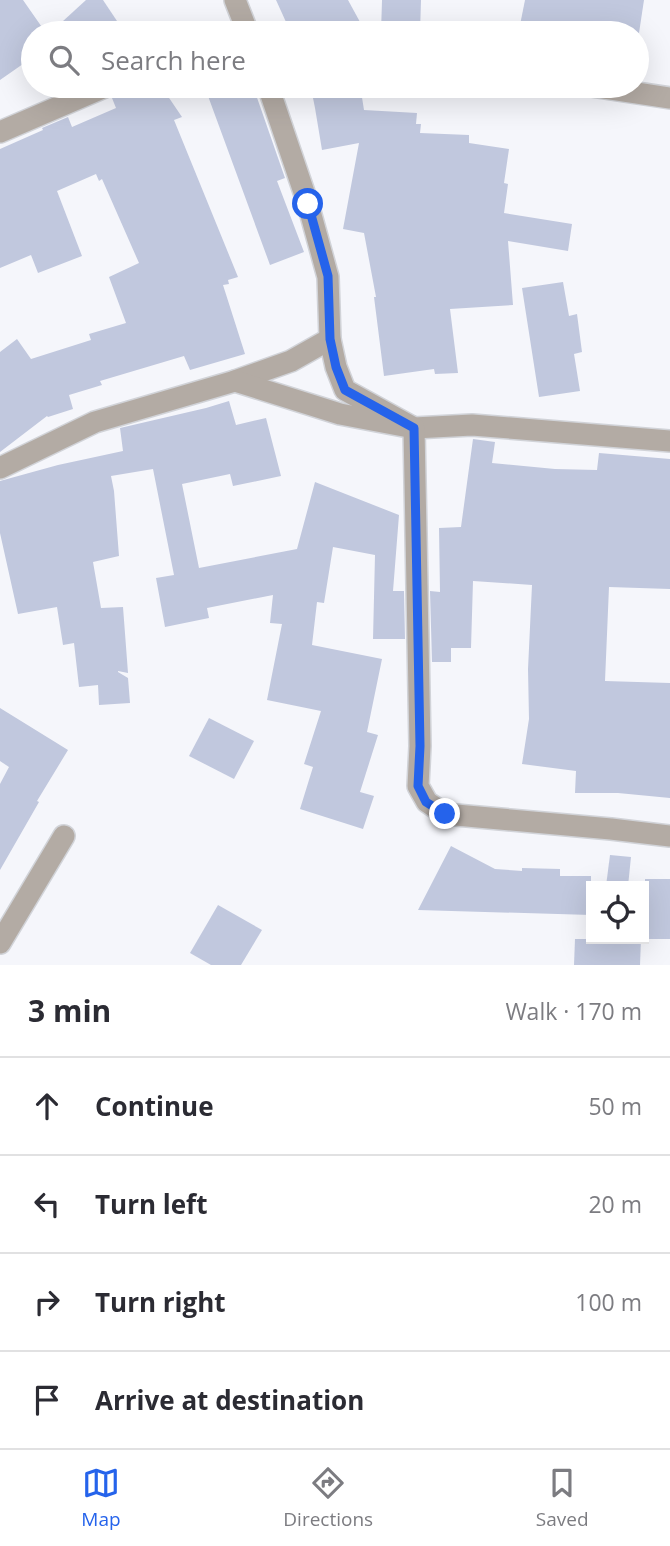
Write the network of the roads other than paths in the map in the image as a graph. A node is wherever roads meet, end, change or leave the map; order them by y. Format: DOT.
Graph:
graph roads {
  1 [pos="235,0"];
  2 [pos="238,21"];
  3 [pos="649,95"];
  4 [pos="79,98"];
  5 [pos="272,98"];
  6 [pos="670,98"];
  7 [pos="0,132"];
  8 [pos="330,339"];
  9 [pos="235,381"];
  10 [pos="414,428"];
  11 [pos="670,441"];
  12 [pos="0,468"];
  13 [pos="64,836"];
  14 [pos="670,836"];
  15 [pos="0,943"];
  1 -- 2 [label="street"];
  3 -- 6 [label="street"];
  4 -- 7 [label="street"];
  5 -- 8 [label="street"];
  8 -- 9 [label="street"];
  8 -- 10 [label="street"];
  9 -- 10 [label="street"];
  9 -- 12 [label="street"];
  10 -- 11 [label="street"];
  10 -- 14 [label="street"];
  13 -- 15 [label="street"];
}
